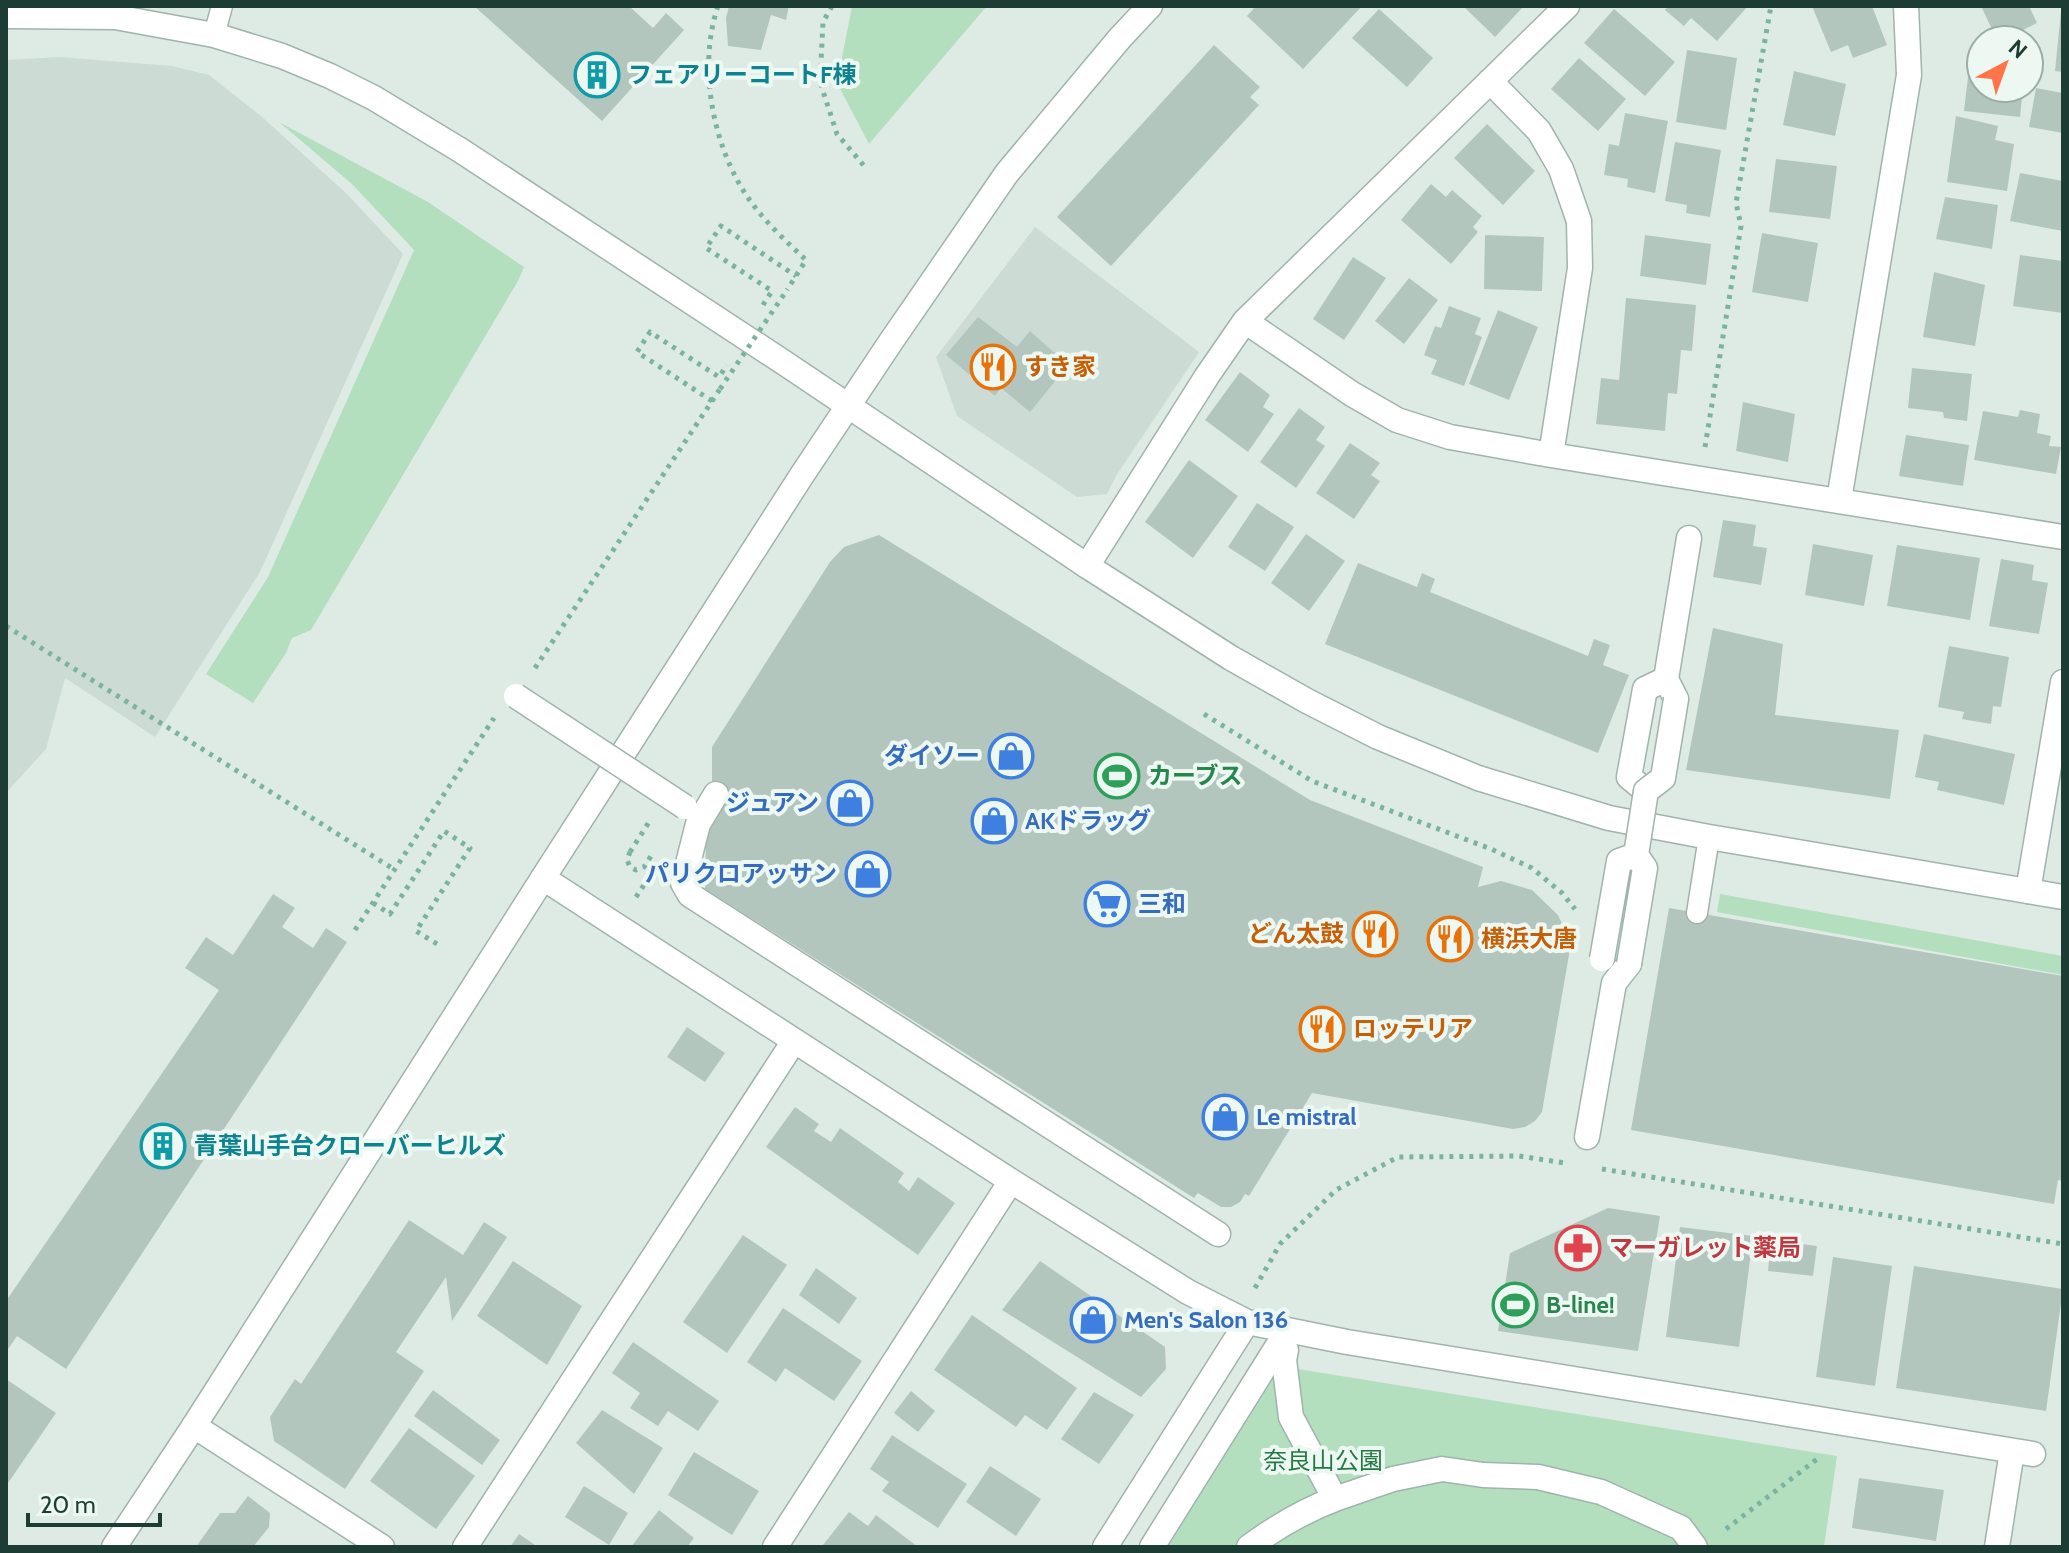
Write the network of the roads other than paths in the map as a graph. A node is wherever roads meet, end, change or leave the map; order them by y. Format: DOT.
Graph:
graph roads {
  1 [pos="222,6"];
  2 [pos="1150,6"];
  3 [pos="1567,6"];
  4 [pos="1906,6"];
  5 [pos="6,16"];
  6 [pos="214,35"];
  7 [pos="1490,81"];
  8 [pos="1245,321"];
  9 [pos="848,406"];
  10 [pos="1551,455"];
  11 [pos="1839,500"];
  12 [pos="2063,537"];
  13 [pos="1689,538"];
  14 [pos="1087,566"];
  15 [pos="2063,682"];
  16 [pos="1662,689"];
  17 [pos="516,696"];
  18 [pos="1646,791"];
  19 [pos="716,794"];
  20 [pos="699,817"];
  21 [pos="1709,837"];
  22 [pos="1636,855"];
  23 [pos="543,878"];
  24 [pos="2028,891"];
  25 [pos="2063,897"];
  26 [pos="1697,913"];
  27 [pos="1614,983"];
  28 [pos="794,1041"];
  29 [pos="1587,1137"];
  30 [pos="1011,1181"];
  31 [pos="1218,1234"];
  32 [pos="1242,1319"];
  33 [pos="194,1426"];
  34 [pos="1335,1499"];
  35 [pos="114,1547"];
  36 [pos="382,1547"];
  37 [pos="465,1547"];
  38 [pos="775,1547"];
  39 [pos="1105,1547"];
  40 [pos="1152,1547"];
  41 [pos="1249,1547"];
  42 [pos="1695,1547"];
  43 [pos="1997,1547"];
  1 -- 6 [label="lane"];
  2 -- 9 [label="street"];
  3 -- 7 [label="street"];
  4 -- 11 [label="street"];
  5 -- 6 [label="street"];
  6 -- 9 [label="street"];
  7 -- 8 [label="street"];
  7 -- 10 [label="street"];
  8 -- 10 [label="street"];
  8 -- 14 [label="street"];
  9 -- 14 [label="street"];
  9 -- 23 [label="street"];
  10 -- 11 [label="street"];
  11 -- 12 [label="street"];
  13 -- 16 [label="street"];
  14 -- 21 [label="street"];
  15 -- 24 [label="street"];
  16 -- 18 [label="street, bridge"];
  16 -- 18 [label="street"];
  17 -- 20 [label="street, bridge"];
  18 -- 22 [label="street, bridge"];
  19 -- 20 [label="street"];
  20 -- 31 [label="street"];
  21 -- 24 [label="street"];
  21 -- 26 [label="lane"];
  22 -- 27 [label="street, bridge"];
  22 -- 27 [label="street, bridge"];
  23 -- 28 [label="street"];
  23 -- 33 [label="street"];
  24 -- 25 [label="street"];
  27 -- 29 [label="street"];
  28 -- 30 [label="street"];
  28 -- 37 [label="street"];
  30 -- 32 [label="street"];
  30 -- 38 [label="street"];
  32 -- 39 [label="street"];
  32 -- 43 [label="street"];
  33 -- 35 [label="street"];
  33 -- 36 [label="street"];
  34 -- 40 [label="street"];
  34 -- 41 [label="street"];
  34 -- 42 [label="street"];
}
